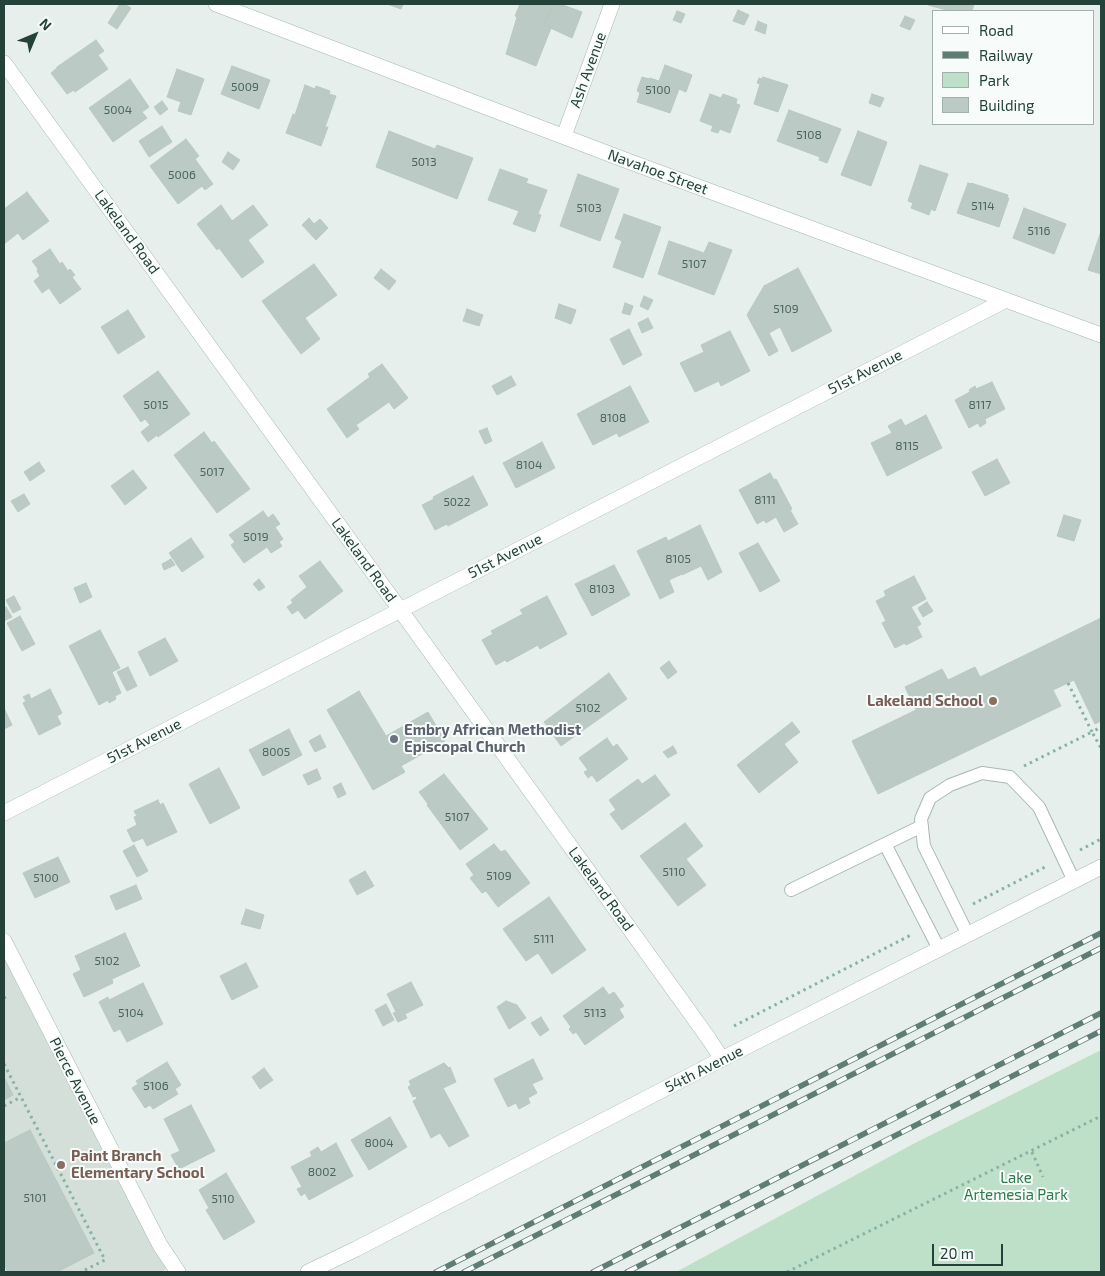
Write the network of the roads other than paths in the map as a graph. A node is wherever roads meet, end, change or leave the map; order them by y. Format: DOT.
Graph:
graph roads {
  1 [pos="216,4"];
  2 [pos="612,4"];
  3 [pos="4,63"];
  4 [pos="564,136"];
  5 [pos="1006,300"];
  6 [pos="1101,335"];
  7 [pos="400,610"];
  8 [pos="4,813"];
  9 [pos="922,826"];
  10 [pos="885,844"];
  11 [pos="1101,867"];
  12 [pos="1074,881"];
  13 [pos="791,890"];
  14 [pos="968,935"];
  15 [pos="4,941"];
  16 [pos="939,949"];
  17 [pos="722,1060"];
  18 [pos="178,1272"];
  19 [pos="308,1272"];
  1 -- 4 [label="street, Navahoe Street"];
  2 -- 4 [label="street, Ash Avenue"];
  3 -- 7 [label="street, Lakeland Road"];
  4 -- 5 [label="street, Navahoe Street"];
  5 -- 6 [label="street, Navahoe Street"];
  5 -- 7 [label="street, 51st Avenue"];
  7 -- 8 [label="street, 51st Avenue"];
  7 -- 17 [label="street, Lakeland Road"];
  9 -- 10 [label="lane"];
  9 -- 12 [label="lane"];
  9 -- 14 [label="lane"];
  10 -- 13 [label="lane"];
  10 -- 16 [label="lane"];
  11 -- 12 [label="street, 54th Avenue"];
  12 -- 14 [label="street, 54th Avenue"];
  14 -- 16 [label="street, 54th Avenue"];
  15 -- 18 [label="street, Pierce Avenue"];
  16 -- 17 [label="street, 54th Avenue"];
  17 -- 19 [label="street, 54th Avenue"];
}
